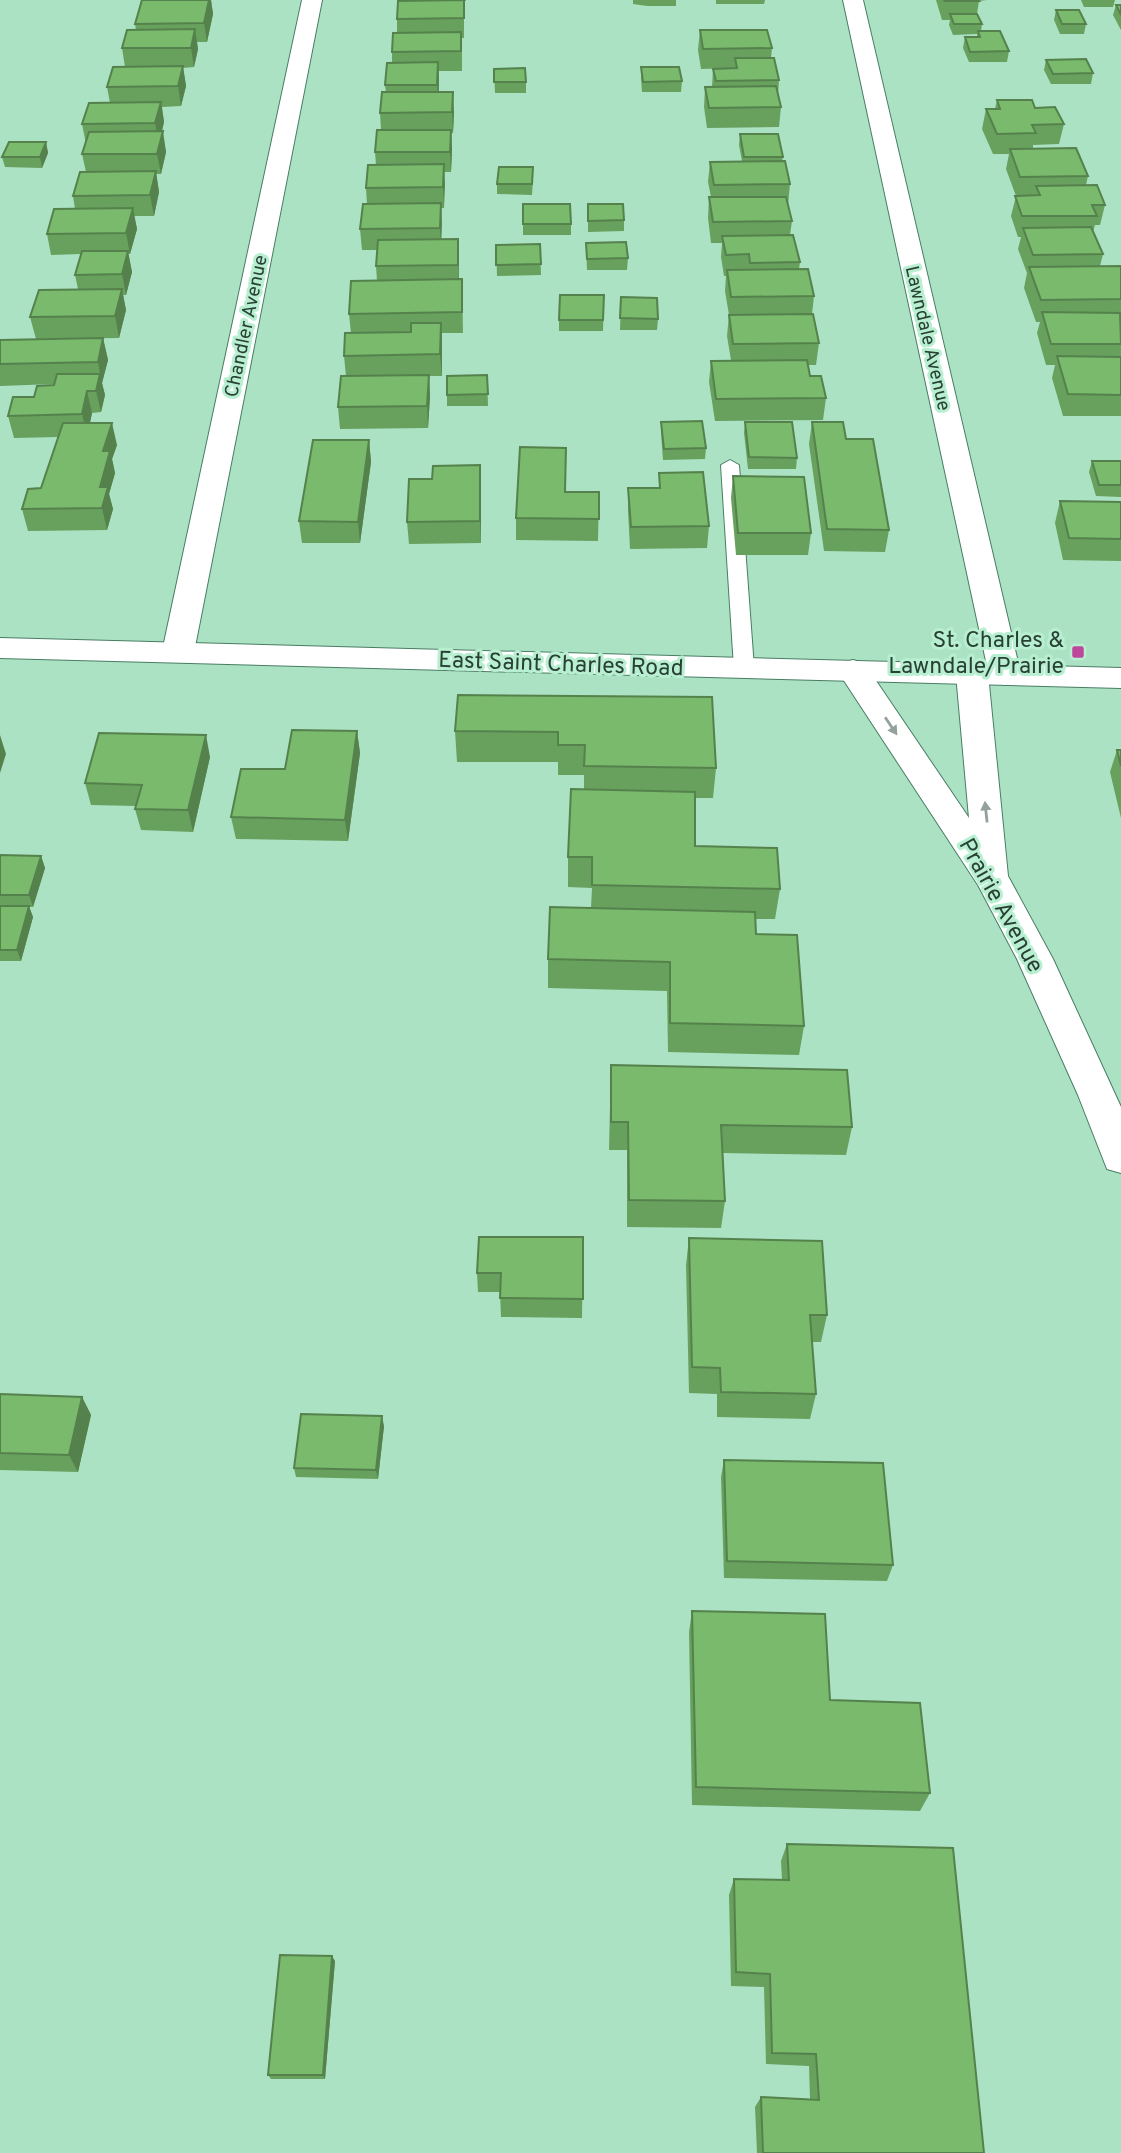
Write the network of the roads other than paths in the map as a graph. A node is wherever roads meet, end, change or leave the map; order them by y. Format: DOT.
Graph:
graph roads {
  1 [pos="312,0"];
  2 [pos="853,0"];
  3 [pos="730,465"];
  4 [pos="0,648"];
  5 [pos="178,652"];
  6 [pos="744,668"];
  7 [pos="853,670"];
  8 [pos="972,674"];
  9 [pos="1005,675"];
  10 [pos="1121,678"];
  11 [pos="993,880"];
  12 [pos="1121,1157"];
  1 -- 5 [label="street, Chandler Avenue"];
  2 -- 9 [label="street, Lawndale Avenue"];
  3 -- 6 [label="lane"];
  4 -- 5 [label="street, East Saint Charles Road"];
  5 -- 6 [label="street, East Saint Charles Road"];
  6 -- 7 [label="street, East Saint Charles Road"];
  7 -- 8 [label="street, East Saint Charles Road"];
  7 -- 11 [label="street, Prairie Avenue, one-way"];
  8 -- 9 [label="street, East Saint Charles Road"];
  11 -- 8 [label="street, one-way"];
  9 -- 10 [label="street, East Saint Charles Road"];
  11 -- 12 [label="street, Prairie Avenue"];
}
